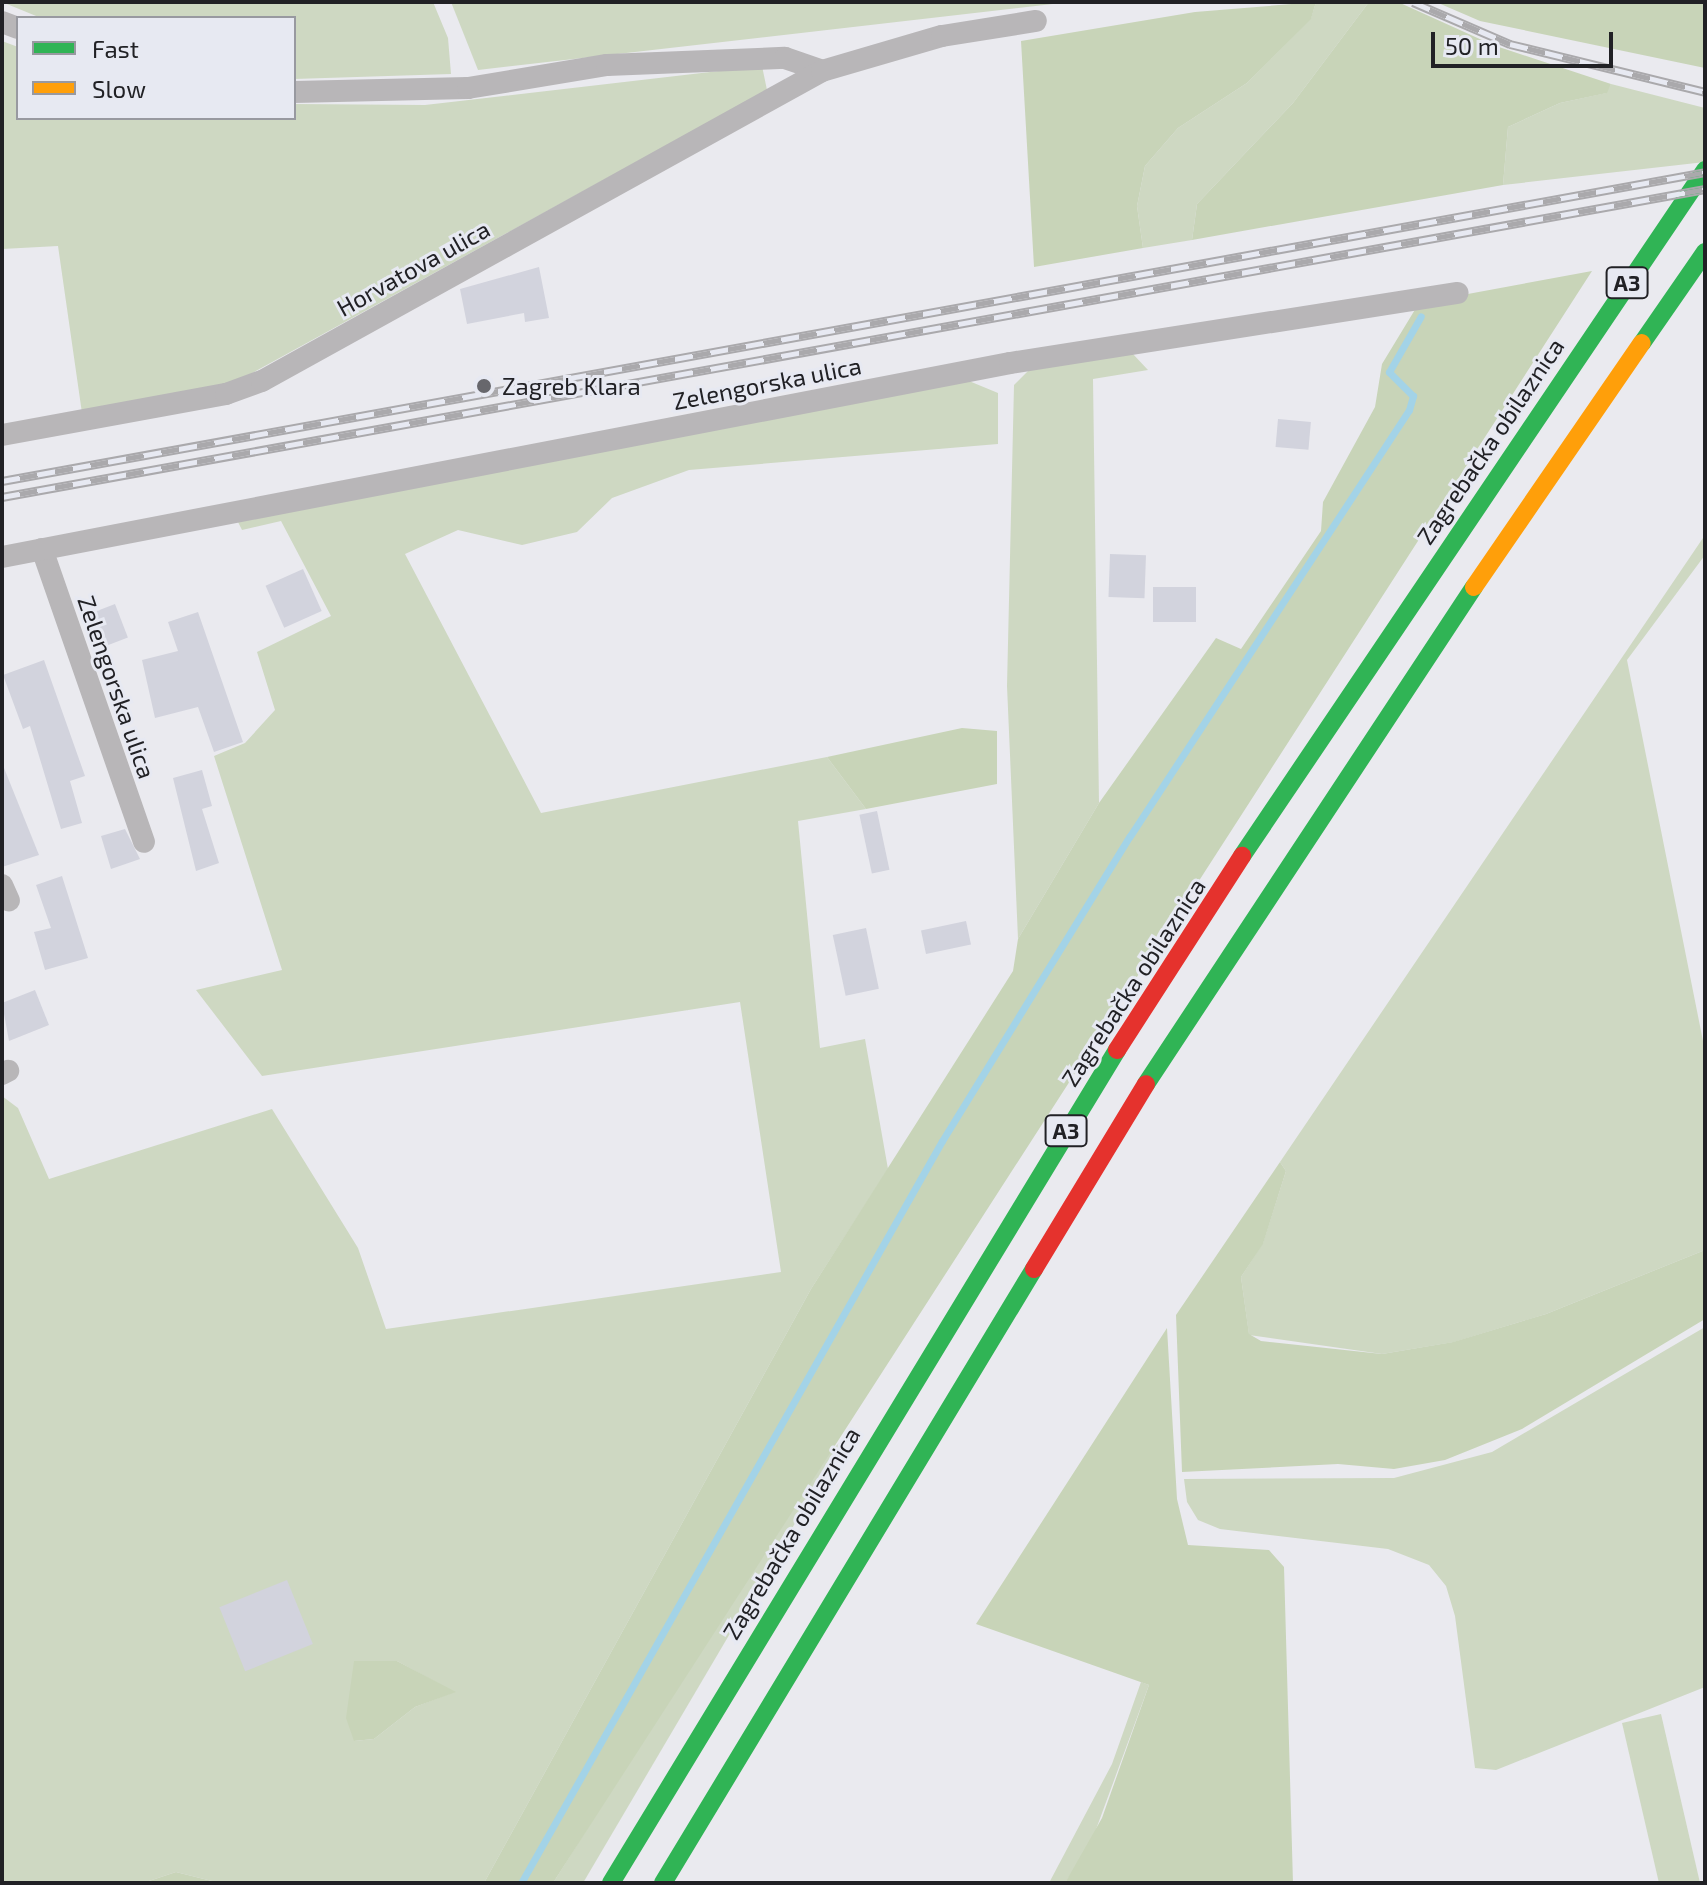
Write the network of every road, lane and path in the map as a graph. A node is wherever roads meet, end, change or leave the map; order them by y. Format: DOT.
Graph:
graph roads {
  1 [pos="1036,21"];
  2 [pos="822,71"];
  3 [pos="296,92"];
  4 [pos="1705,170"];
  5 [pos="1705,252"];
  6 [pos="1458,293"];
  7 [pos="2,435"];
  8 [pos="42,549"];
  9 [pos="2,557"];
  10 [pos="144,842"];
  11 [pos="611,1883"];
  12 [pos="663,1883"];
  1 -- 2 [label="street, Horvatova ulica"];
  2 -- 3 [label="street"];
  2 -- 7 [label="street, Horvatova ulica"];
  4 -- 11 [label="highway, Zagrebačka obilaznica / A3"];
  5 -- 12 [label="highway, A3"];
  6 -- 8 [label="street, Zelengorska ulica"];
  8 -- 9 [label="street, Zelengorska ulica"];
  8 -- 10 [label="street, Zelengorska ulica"];
}
